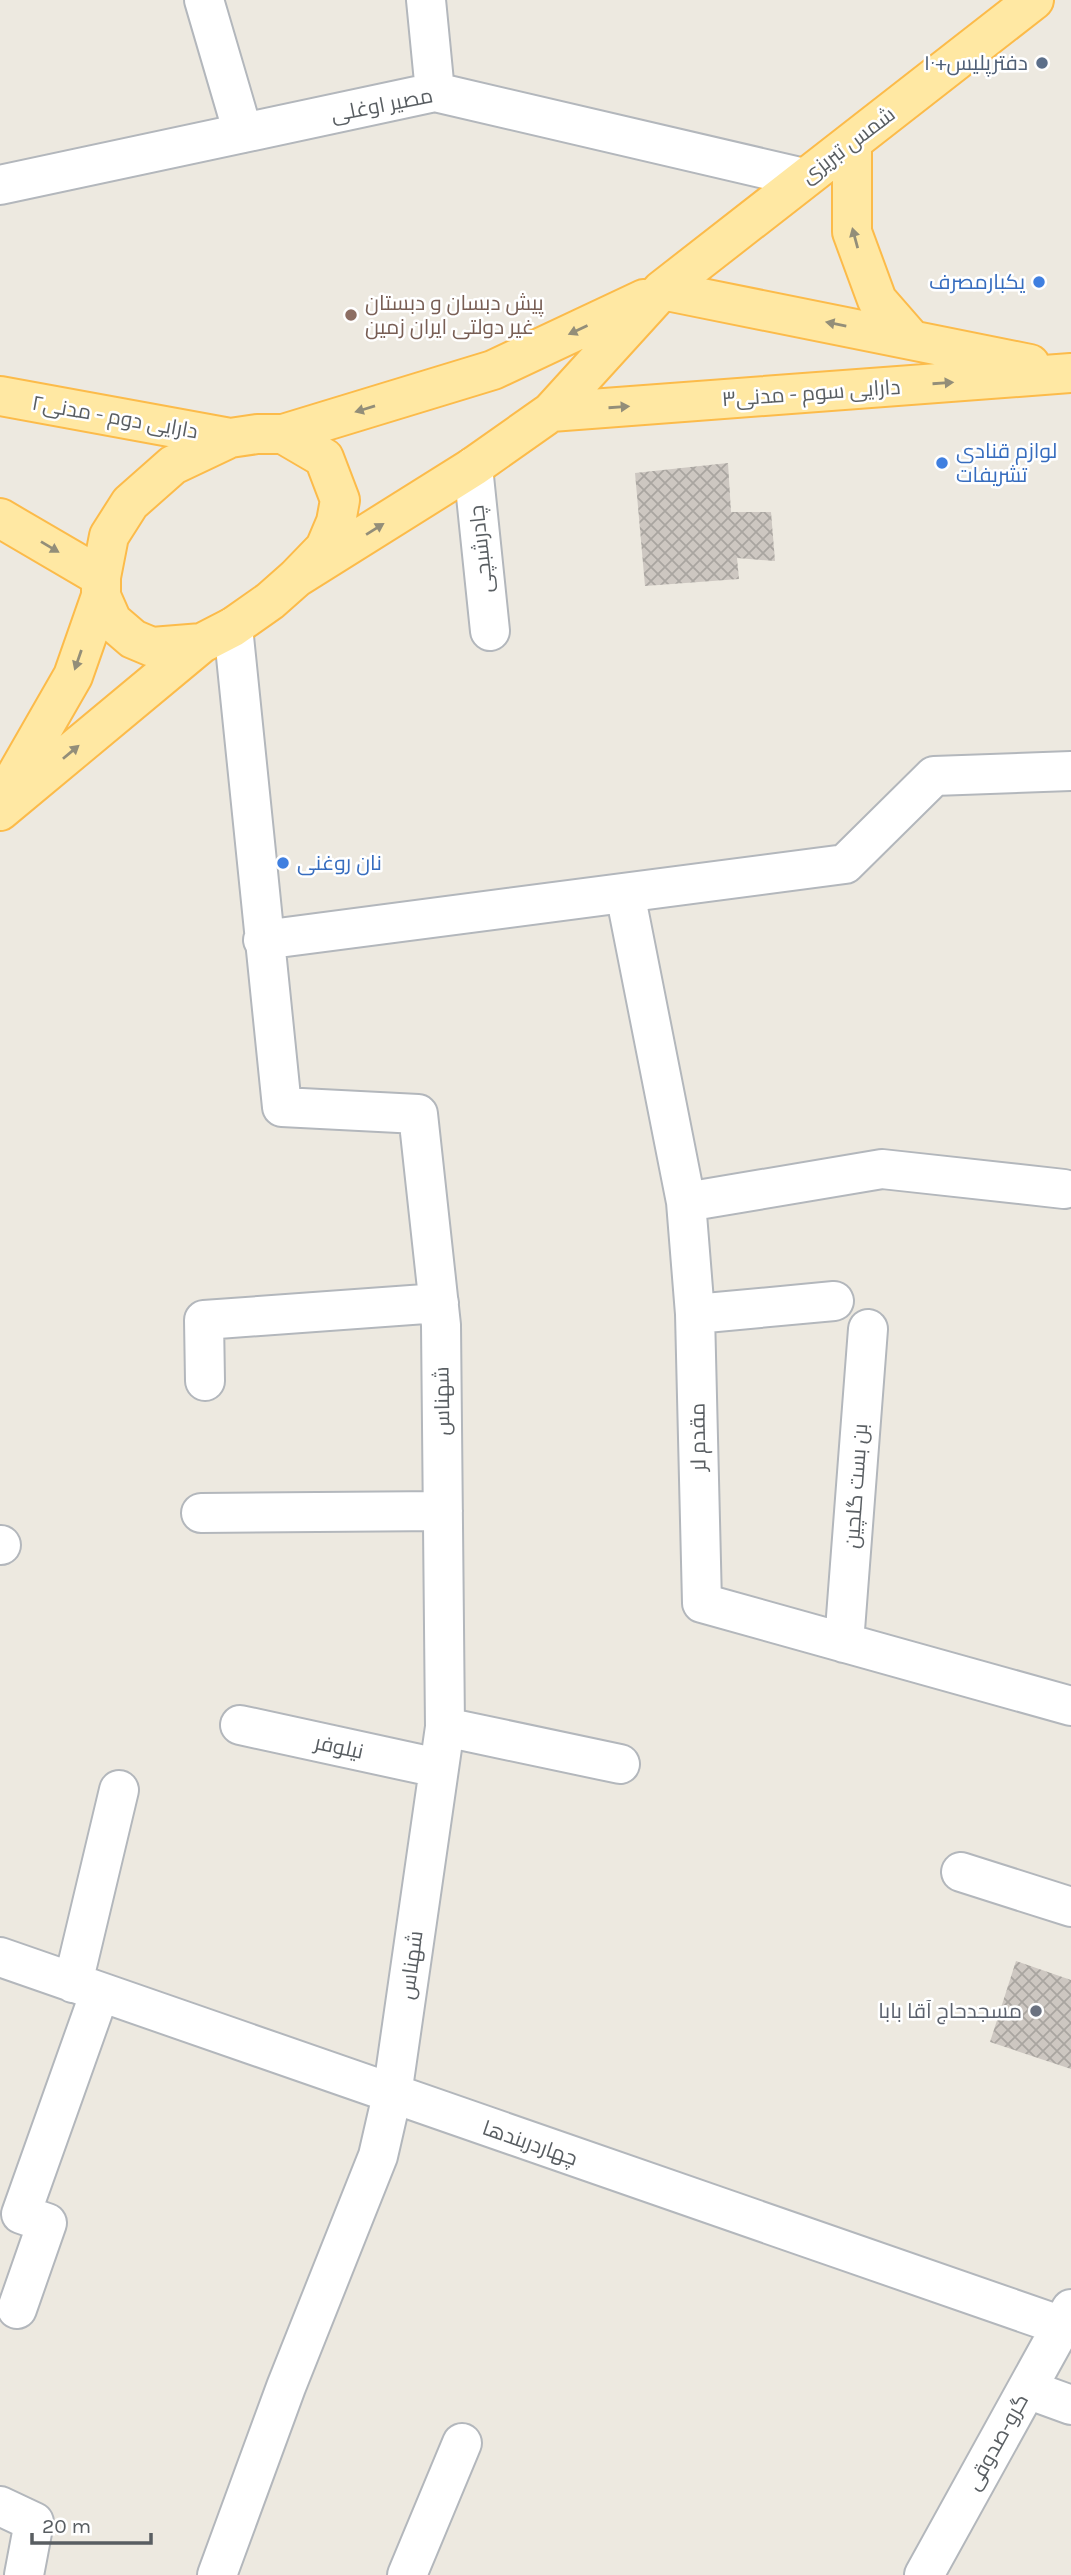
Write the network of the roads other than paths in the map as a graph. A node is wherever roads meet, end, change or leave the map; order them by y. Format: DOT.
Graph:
graph roads {
  1 [pos="204,0"];
  2 [pos="426,0"];
  3 [pos="1034,0"];
  4 [pos="435,92"];
  5 [pos="243,134"];
  6 [pos="852,143"];
  7 [pos="804,178"];
  8 [pos="0,185"];
  9 [pos="662,290"];
  10 [pos="911,338"];
  11 [pos="1071,373"];
  12 [pos="0,396"];
  13 [pos="551,412"];
  14 [pos="283,434"];
  15 [pos="230,438"];
  16 [pos="473,467"];
  17 [pos="0,518"];
  18 [pos="296,578"];
  19 [pos="101,587"];
  20 [pos="490,631"];
  21 [pos="218,635"];
  22 [pos="1071,771"];
  23 [pos="0,803"];
  24 [pos="0,811"];
  25 [pos="625,893"];
  26 [pos="263,940"];
  27 [pos="1064,1189"];
  28 [pos="687,1202"];
  29 [pos="834,1301"];
  30 [pos="440,1314"];
  31 [pos="695,1314"];
  32 [pos="869,1329"];
  33 [pos="205,1381"];
  34 [pos="443,1510"];
  35 [pos="201,1513"];
  36 [pos="844,1643"];
  37 [pos="1071,1706"];
  38 [pos="240,1725"];
  39 [pos="445,1727"];
  40 [pos="620,1764"];
  41 [pos="438,1768"];
  42 [pos="119,1790"];
  43 [pos="961,1872"];
  44 [pos="1071,1907"];
  45 [pos="0,1957"];
  46 [pos="86,1987"];
  47 [pos="392,2095"];
  48 [pos="17,2309"];
  49 [pos="1066,2317"];
  50 [pos="1027,2389"];
  51 [pos="1071,2405"];
  52 [pos="462,2443"];
  53 [pos="0,2506"];
  54 [pos="24,2575"];
  55 [pos="217,2575"];
  56 [pos="407,2575"];
  57 [pos="924,2575"];
  1 -- 5 [label="street"];
  2 -- 4 [label="street"];
  3 -- 6 [label="main road, شمس تبریزی"];
  4 -- 5 [label="street, مصیر اوغلی"];
  4 -- 7 [label="street, مصیر اوغلی"];
  5 -- 8 [label="street, مصیر اوغلی"];
  6 -- 7 [label="main road, شمس تبریزی"];
  10 -- 6 [label="main road, one-way"];
  7 -- 9 [label="main road, شمس تبریزی"];
  10 -- 9 [label="main road, دارایی سوم - مدنی۳, one-way"];
  9 -- 13 [label="main road"];
  9 -- 14 [label="main road, one-way"];
  10 -- 11 [label="main road, دارایی سوم - مدنی۳"];
  13 -- 11 [label="main road, دارایی سوم - مدنی۳, one-way"];
  12 -- 15 [label="main road, دارایی دوم - مدنی۲"];
  13 -- 16 [label="main road"];
  14 -- 15 [label="main road"];
  14 -- 18 [label="main road"];
  15 -- 19 [label="main road"];
  18 -- 16 [label="main road, one-way"];
  16 -- 20 [label="street, چادرشبچی"];
  17 -- 19 [label="main road, one-way"];
  18 -- 21 [label="main road"];
  19 -- 21 [label="main road"];
  19 -- 23 [label="main road, one-way"];
  24 -- 21 [label="main road, one-way"];
  21 -- 26 [label="street"];
  22 -- 25 [label="street"];
  25 -- 26 [label="street"];
  25 -- 28 [label="street, مقدم لر"];
  26 -- 30 [label="street, شهناس"];
  27 -- 28 [label="street"];
  28 -- 31 [label="street, مقدم لر"];
  29 -- 31 [label="street"];
  30 -- 33 [label="street"];
  30 -- 34 [label="street, شهناس"];
  31 -- 36 [label="street, مقدم لر"];
  32 -- 36 [label="street, بن بست گلچین"];
  34 -- 35 [label="street"];
  34 -- 39 [label="street, شهناس"];
  36 -- 37 [label="street, مقدم لر"];
  38 -- 41 [label="street, نیلوفر"];
  39 -- 40 [label="street"];
  39 -- 41 [label="street, شهناس"];
  41 -- 47 [label="street, شهناس"];
  42 -- 46 [label="street"];
  43 -- 44 [label="street"];
  45 -- 46 [label="street, چهاردربندها"];
  46 -- 47 [label="street, چهاردربندها"];
  46 -- 48 [label="street"];
  47 -- 49 [label="street, چهاردربندها"];
  47 -- 55 [label="street, شهناس"];
  49 -- 50 [label="street, گرو-صدوقی"];
  50 -- 51 [label="street"];
  50 -- 57 [label="street, گرو-صدوقی"];
  52 -- 56 [label="street"];
  53 -- 54 [label="street"];
}
